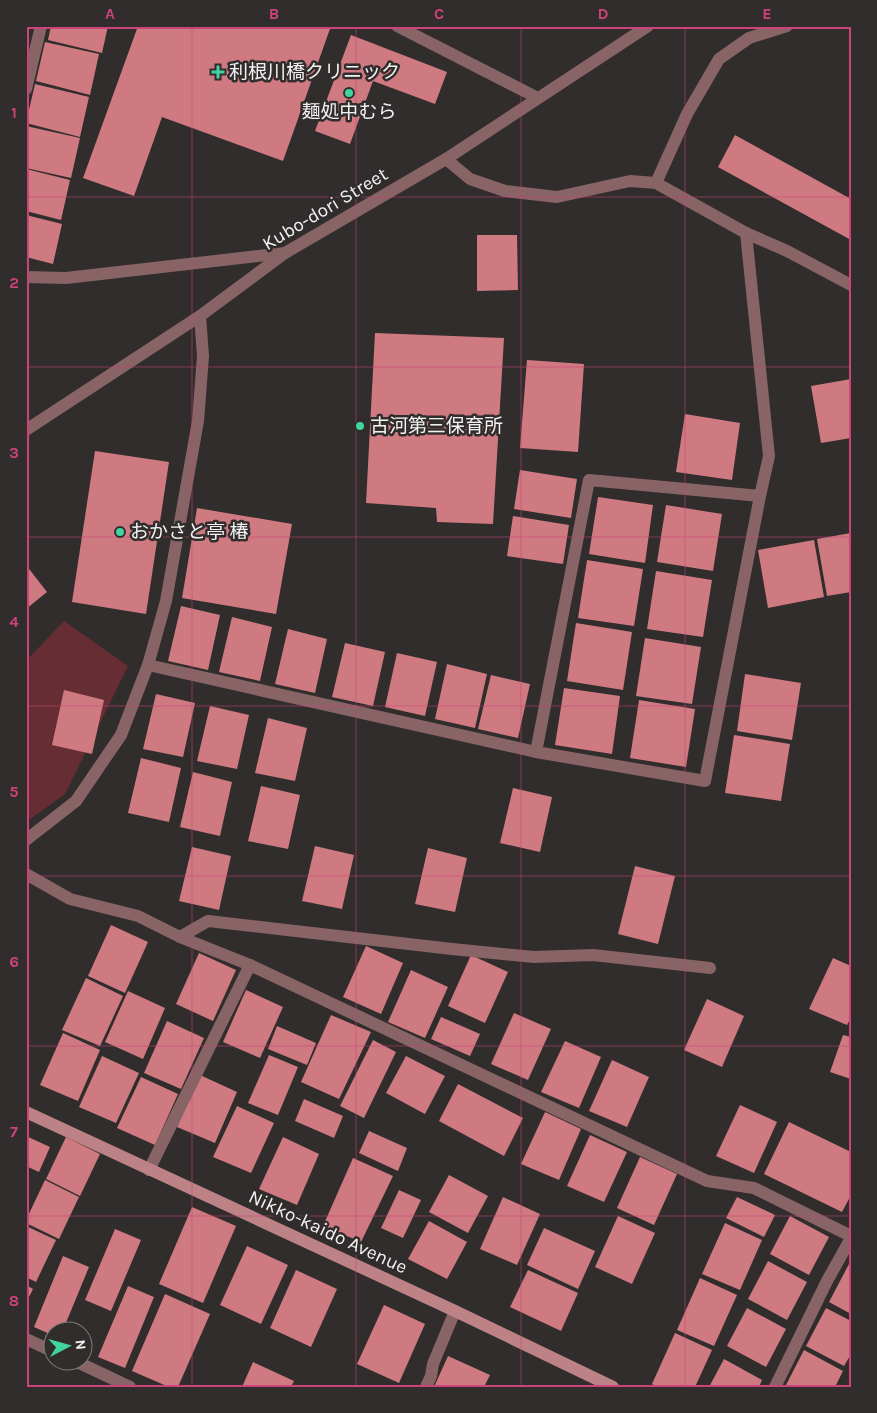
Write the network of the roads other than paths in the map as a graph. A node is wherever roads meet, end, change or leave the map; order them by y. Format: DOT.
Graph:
graph roads {
  1 [pos="41,26"];
  2 [pos="397,26"];
  3 [pos="648,26"];
  4 [pos="787,26"];
  5 [pos="26,89"];
  6 [pos="538,98"];
  7 [pos="446,159"];
  8 [pos="656,183"];
  9 [pos="746,233"];
  10 [pos="285,253"];
  11 [pos="26,277"];
  12 [pos="851,285"];
  13 [pos="200,316"];
  14 [pos="26,430"];
  15 [pos="760,496"];
  16 [pos="148,666"];
  17 [pos="536,752"];
  18 [pos="26,840"];
  19 [pos="26,874"];
  20 [pos="180,937"];
  21 [pos="250,965"];
  22 [pos="710,968"];
  23 [pos="26,1112"];
  24 [pos="149,1170"];
  25 [pos="851,1237"];
  26 [pos="455,1312"];
  27 [pos="26,1339"];
  28 [pos="42,1346"];
  29 [pos="92,1369"];
  30 [pos="130,1387"];
  31 [pos="426,1387"];
  32 [pos="613,1387"];
  33 [pos="775,1387"];
  1 -- 5 [label="street"];
  2 -- 6 [label="street"];
  3 -- 6 [label="street, Kubo-dori Street"];
  4 -- 8 [label="street"];
  6 -- 7 [label="street, Kubo-dori Street"];
  7 -- 8 [label="street"];
  7 -- 10 [label="street, Kubo-dori Street"];
  8 -- 9 [label="street"];
  9 -- 12 [label="street"];
  9 -- 15 [label="street"];
  10 -- 11 [label="street"];
  10 -- 13 [label="street, Kubo-dori Street"];
  13 -- 14 [label="street, Kubo-dori Street"];
  13 -- 16 [label="street"];
  15 -- 17 [label="street"];
  15 -- 17 [label="street"];
  16 -- 17 [label="street"];
  16 -- 18 [label="street"];
  19 -- 20 [label="street"];
  20 -- 21 [label="street"];
  20 -- 22 [label="street"];
  21 -- 24 [label="street"];
  21 -- 25 [label="street"];
  23 -- 24 [label="main road, Nikko-kaido Avenue"];
  24 -- 26 [label="main road, Nikko-kaido Avenue"];
  25 -- 33 [label="street"];
  26 -- 31 [label="street"];
  26 -- 32 [label="main road, Nikko-kaido Avenue"];
  27 -- 28 [label="street"];
  29 -- 30 [label="street"];
}
